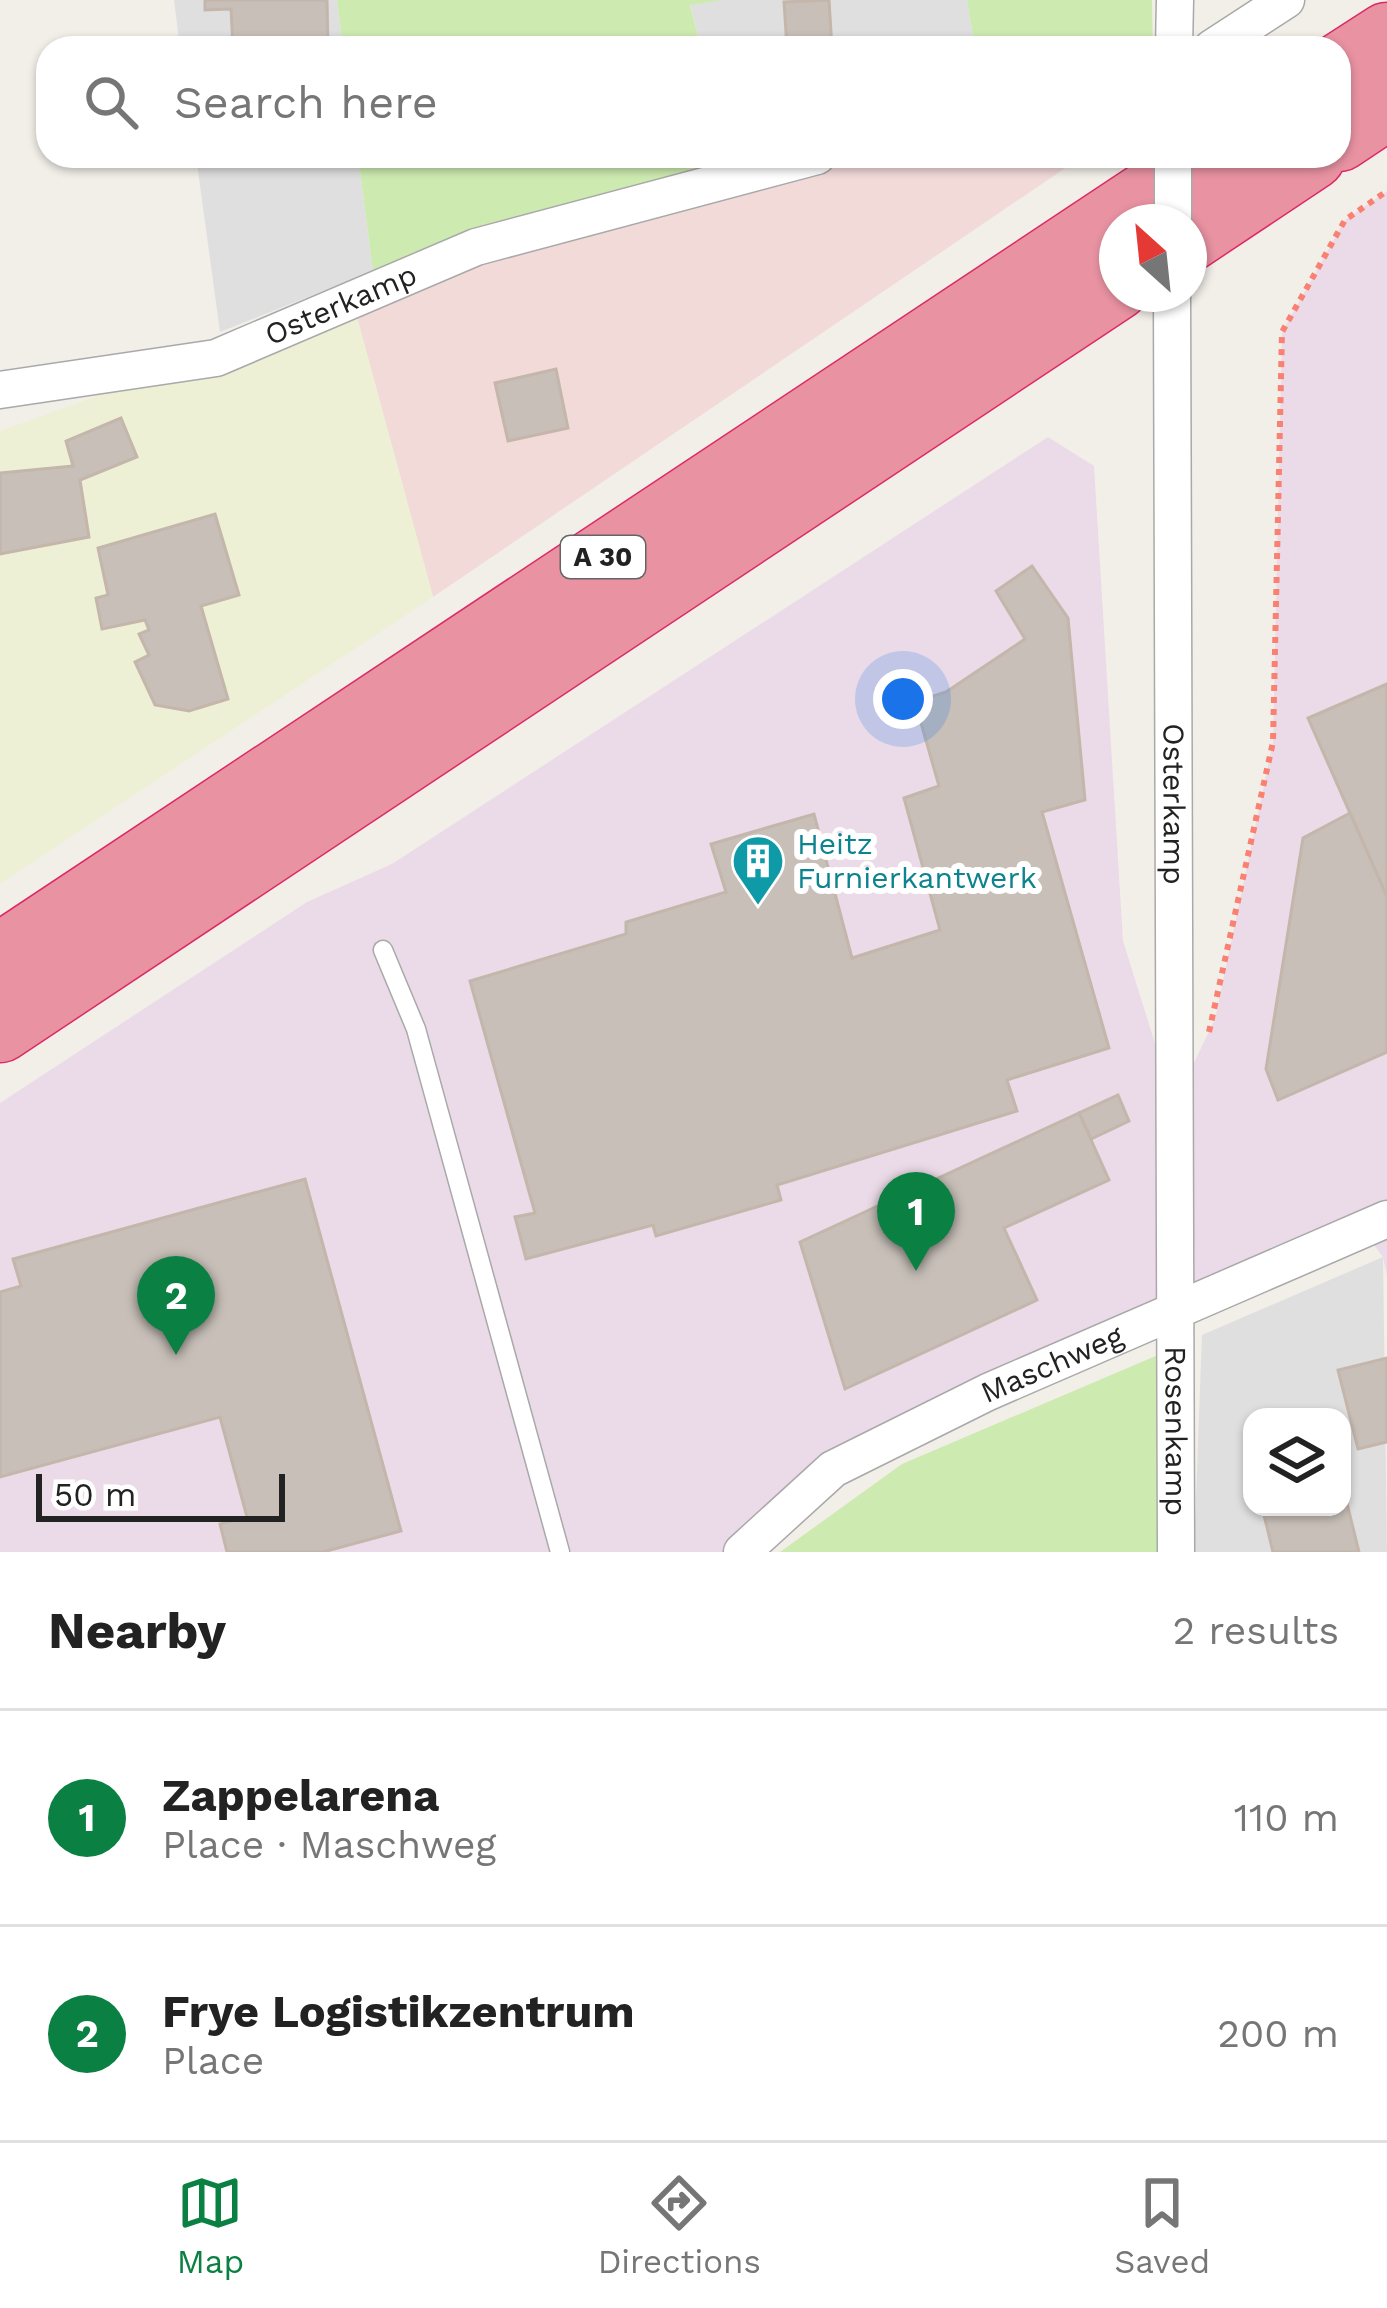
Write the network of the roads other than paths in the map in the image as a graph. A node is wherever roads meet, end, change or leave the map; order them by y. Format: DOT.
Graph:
graph roads {
  1 [pos="1174,0"];
  2 [pos="1286,0"];
  3 [pos="1174,36"];
  4 [pos="1230,36"];
  5 [pos="1387,36"];
  6 [pos="1351,60"];
  7 [pos="1387,106"];
  8 [pos="1351,130"];
  9 [pos="773,168"];
  10 [pos="1173,168"];
  11 [pos="1188,168"];
  12 [pos="1294,168"];
  13 [pos="1173,204"];
  14 [pos="1207,226"];
  15 [pos="1099,298"];
  16 [pos="1172,312"];
  17 [pos="0,390"];
  18 [pos="382,950"];
  19 [pos="0,958"];
  20 [pos="0,1029"];
  21 [pos="1387,1220"];
  22 [pos="1173,1311"];
  23 [pos="560,1552"];
  24 [pos="742,1552"];
  25 [pos="1176,1552"];
  1 -- 3 [label="street"];
  2 -- 4 [label="street"];
  5 -- 6 [label="highway"];
  7 -- 8 [label="highway"];
  9 -- 17 [label="street, Osterkamp"];
  10 -- 13 [label="street, bridge"];
  11 -- 19 [label="highway, A 30"];
  12 -- 14 [label="highway"];
  15 -- 20 [label="highway, A 30"];
  16 -- 22 [label="street, Osterkamp"];
  18 -- 23 [label="lane"];
  21 -- 22 [label="street, Maschweg"];
  22 -- 24 [label="street, Maschweg"];
  22 -- 25 [label="street, Rosenkamp"];
}
